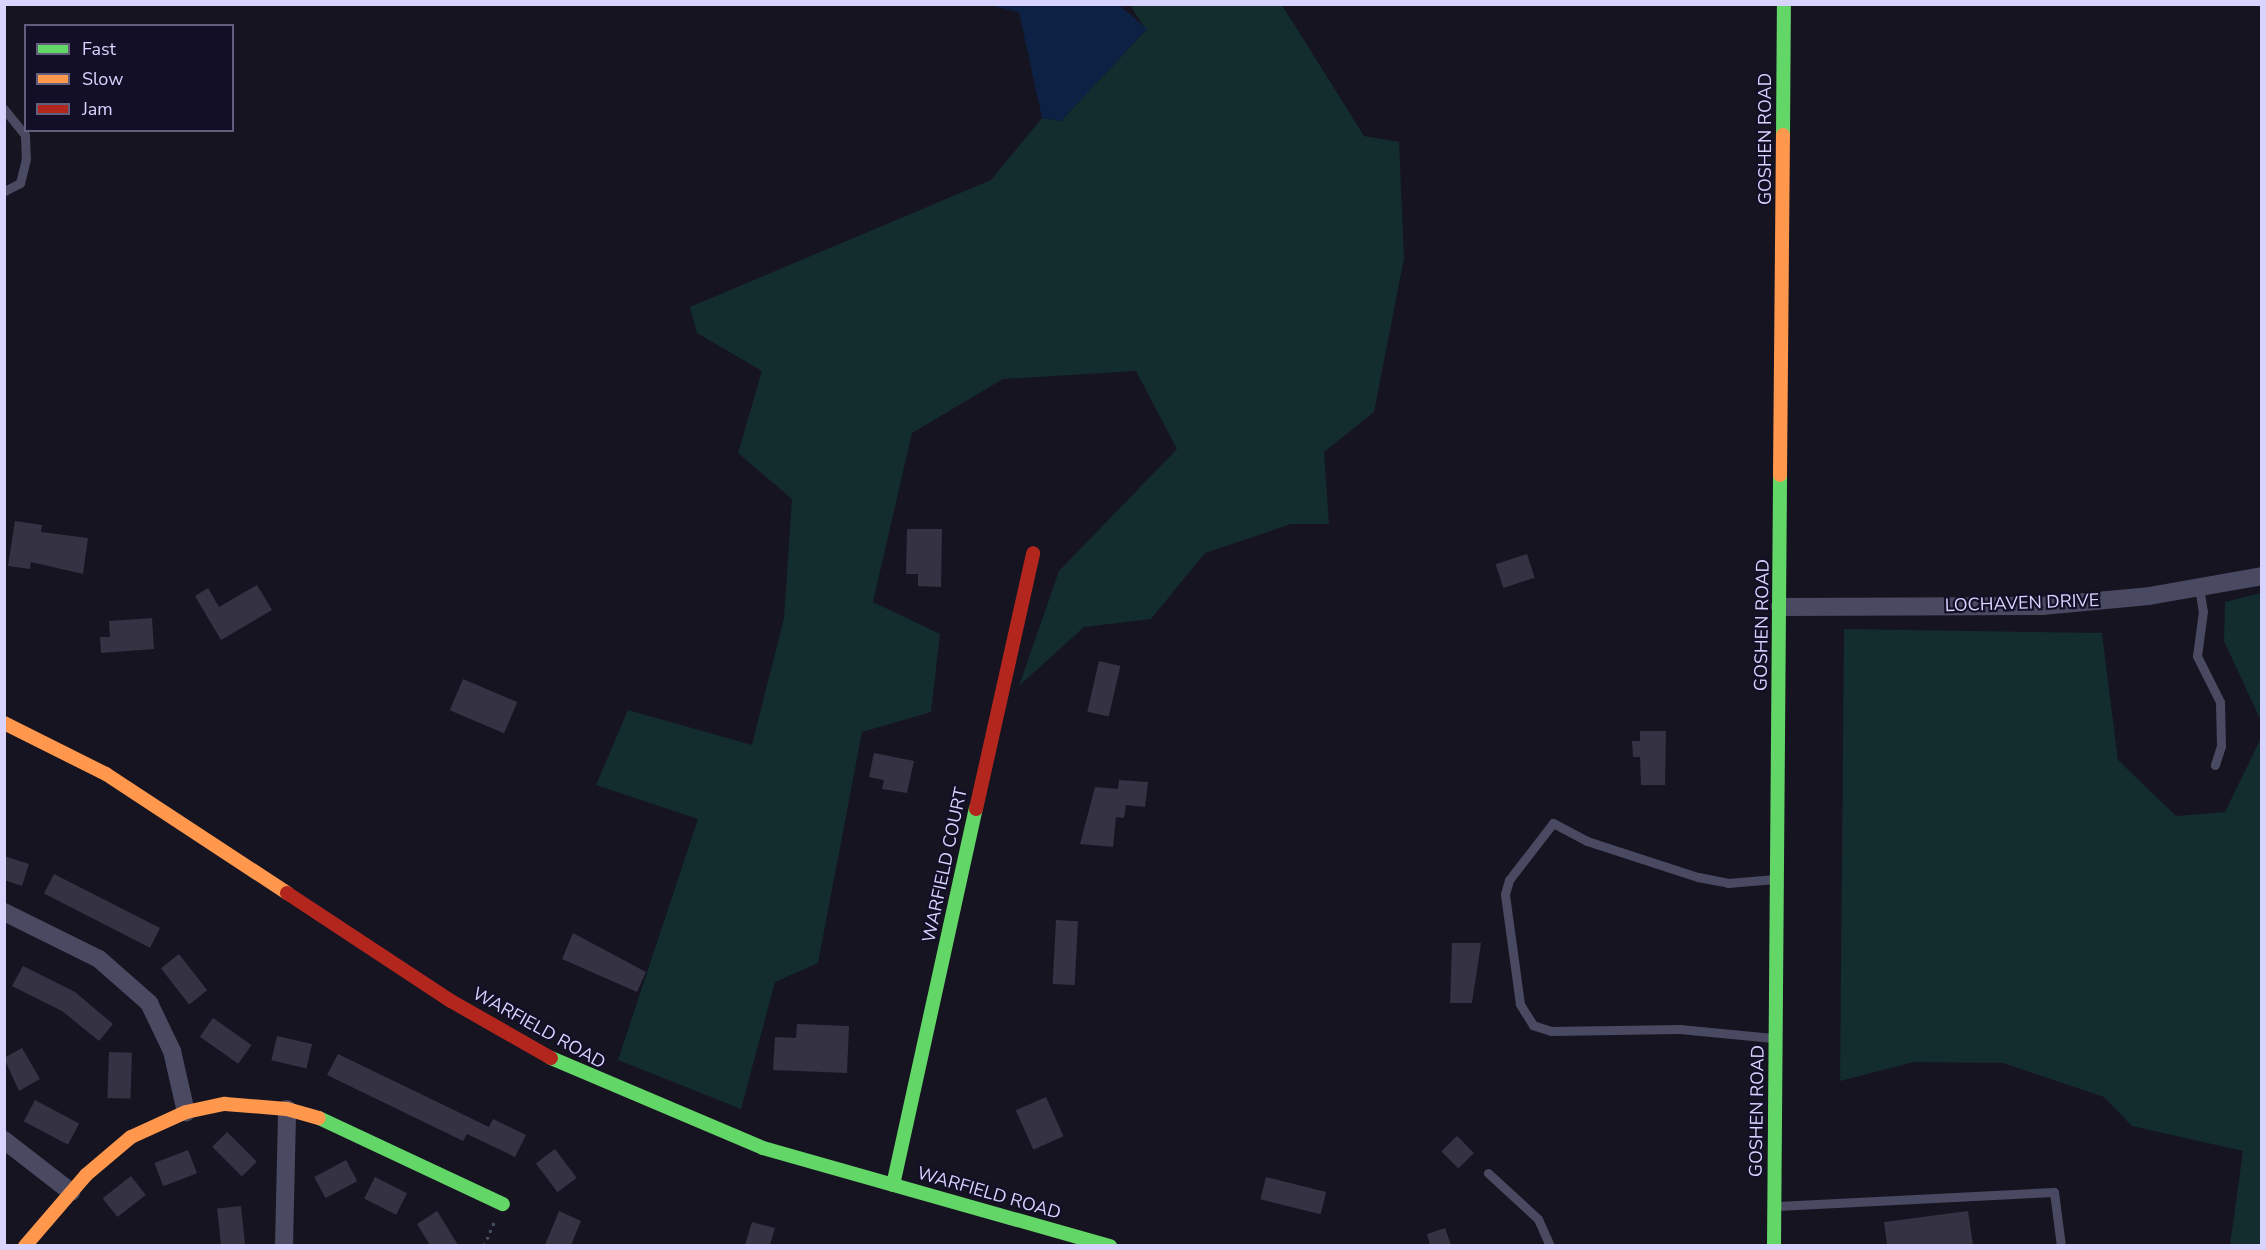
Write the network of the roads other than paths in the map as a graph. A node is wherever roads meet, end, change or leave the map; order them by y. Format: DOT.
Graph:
graph roads {
  1 [pos="1784,4"];
  2 [pos="4,109"];
  3 [pos="4,191"];
  4 [pos="1033,553"];
  5 [pos="2262,576"];
  6 [pos="2199,587"];
  7 [pos="1780,607"];
  8 [pos="4,723"];
  9 [pos="2215,765"];
  10 [pos="1777,879"];
  11 [pos="4,912"];
  12 [pos="1776,1039"];
  13 [pos="287,1109"];
  14 [pos="186,1112"];
  15 [pos="4,1140"];
  16 [pos="1488,1173"];
  17 [pos="893,1185"];
  18 [pos="71,1192"];
  19 [pos="502,1204"];
  20 [pos="1774,1206"];
  21 [pos="31,1244"];
  22 [pos="284,1245"];
  23 [pos="1110,1245"];
  24 [pos="1550,1245"];
  25 [pos="1774,1245"];
  26 [pos="2061,1245"];
  1 -- 7 [label="street, GOSHEN ROAD"];
  2 -- 3 [label="lane"];
  4 -- 17 [label="street, WARFIELD COURT"];
  5 -- 6 [label="street, LOCHAVEN DRIVE"];
  6 -- 7 [label="street, LOCHAVEN DRIVE"];
  6 -- 9 [label="lane"];
  7 -- 10 [label="street, GOSHEN ROAD"];
  8 -- 17 [label="street, WARFIELD ROAD"];
  10 -- 12 [label="street, GOSHEN ROAD"];
  10 -- 12 [label="lane"];
  11 -- 14 [label="street"];
  12 -- 20 [label="street, GOSHEN ROAD"];
  13 -- 14 [label="street"];
  13 -- 19 [label="street"];
  13 -- 22 [label="street"];
  14 -- 18 [label="street"];
  15 -- 18 [label="street"];
  16 -- 24 [label="lane"];
  17 -- 23 [label="street, WARFIELD ROAD"];
  18 -- 21 [label="street"];
  20 -- 25 [label="street, GOSHEN ROAD"];
  20 -- 26 [label="lane"];
}
